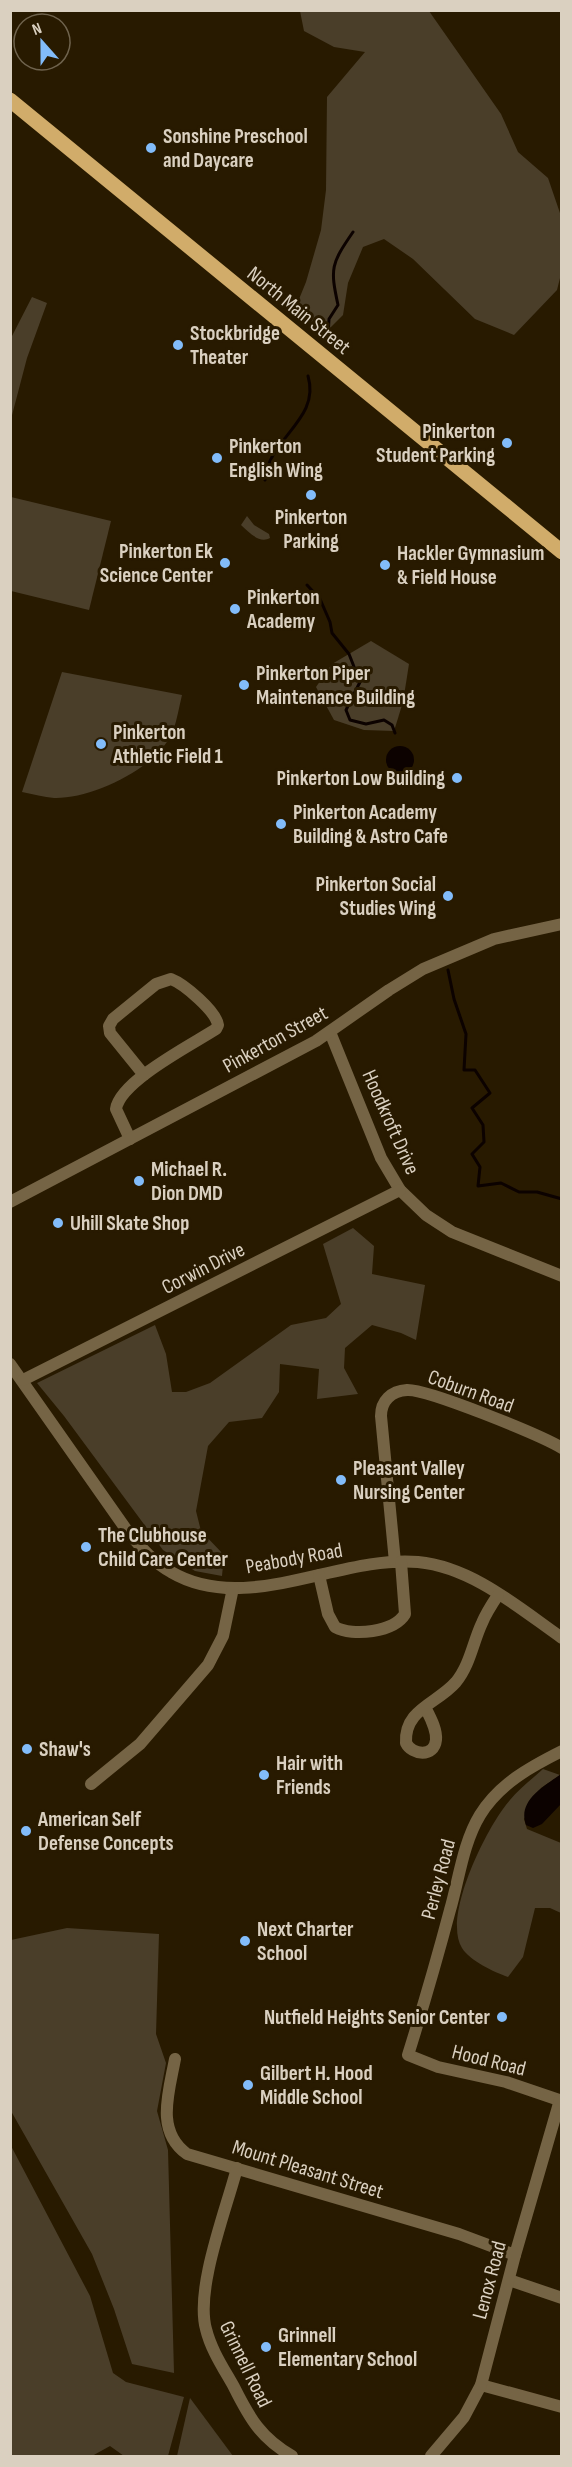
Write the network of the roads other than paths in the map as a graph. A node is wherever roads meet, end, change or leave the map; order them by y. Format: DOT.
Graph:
graph roads {
  1 [pos="10,100"];
  2 [pos="561,552"];
  3 [pos="561,924"];
  4 [pos="330,1032"];
  5 [pos="144,1075"];
  6 [pos="130,1139"];
  7 [pos="400,1190"];
  8 [pos="10,1202"];
  9 [pos="561,1276"];
  10 [pos="10,1364"];
  11 [pos="23,1380"];
  12 [pos="561,1448"];
  13 [pos="398,1562"];
  14 [pos="319,1575"];
  15 [pos="233,1588"];
  16 [pos="498,1595"];
  17 [pos="561,1638"];
  18 [pos="425,1707"];
  19 [pos="561,1751"];
  20 [pos="90,1784"];
  21 [pos="408,2055"];
  22 [pos="175,2059"];
  23 [pos="561,2101"];
  24 [pos="237,2168"];
  25 [pos="515,2255"];
  26 [pos="508,2280"];
  27 [pos="561,2298"];
  28 [pos="481,2385"];
  29 [pos="561,2407"];
  30 [pos="292,2457"];
  31 [pos="431,2457"];
  1 -- 2 [label="main road, North Main Street"];
  3 -- 4 [label="street, Pinkerton Street"];
  4 -- 6 [label="street, Pinkerton Street"];
  4 -- 7 [label="street, Hoodkroft Drive"];
  5 -- 5 [label="street"];
  5 -- 6 [label="street"];
  6 -- 8 [label="street, Pinkerton Street"];
  7 -- 9 [label="street, Hoodkroft Drive"];
  7 -- 11 [label="street, Corwin Drive"];
  10 -- 11 [label="street, Peabody Road"];
  11 -- 15 [label="street, Peabody Road"];
  12 -- 13 [label="street, Coburn Road"];
  13 -- 14 [label="street, Peabody Road"];
  13 -- 14 [label="street"];
  13 -- 16 [label="street, Peabody Road"];
  14 -- 15 [label="street, Peabody Road"];
  15 -- 20 [label="street"];
  16 -- 17 [label="street, Peabody Road"];
  16 -- 18 [label="street"];
  19 -- 21 [label="street, Perley Road"];
  21 -- 23 [label="street, Hood Road"];
  22 -- 24 [label="street, Mount Pleasant Street"];
  23 -- 25 [label="street, Lenox Road"];
  24 -- 25 [label="street, Mount Pleasant Street"];
  24 -- 30 [label="street, Grinnell Road"];
  25 -- 26 [label="street, Lenox Road"];
  26 -- 27 [label="street"];
  26 -- 28 [label="street, Lenox Road"];
  28 -- 29 [label="street"];
  28 -- 31 [label="street, Lenox Road"];
}
